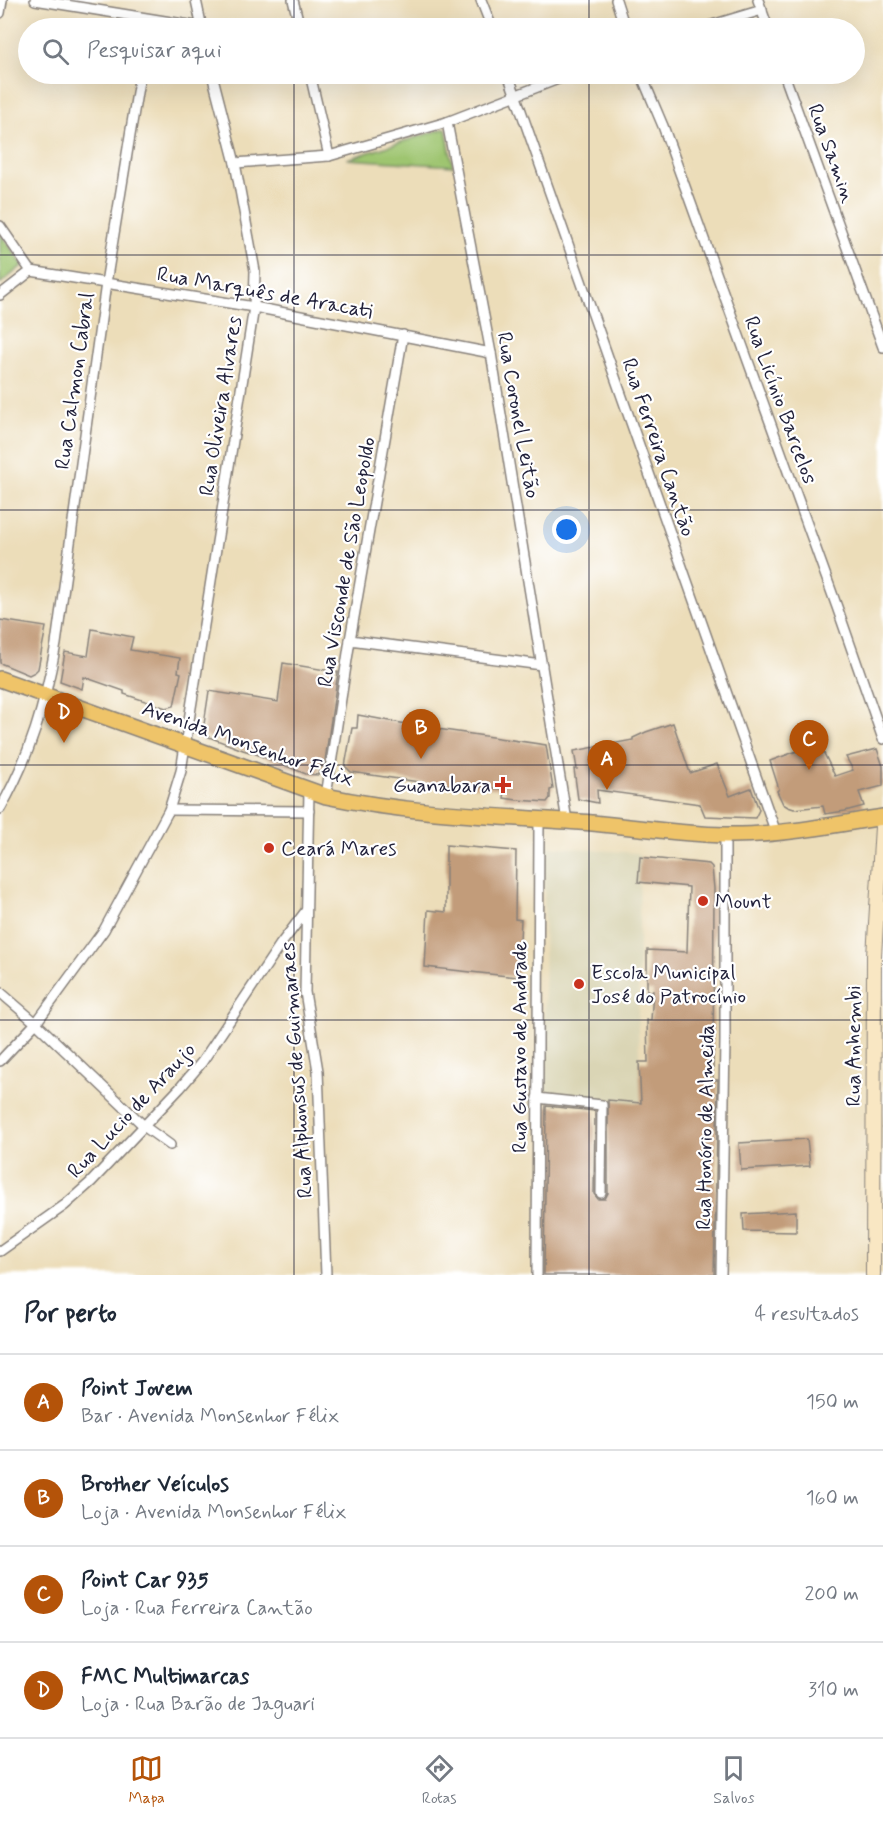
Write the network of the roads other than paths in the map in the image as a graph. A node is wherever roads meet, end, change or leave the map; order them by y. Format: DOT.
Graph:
graph roads {
  1 [pos="2,0"];
  2 [pos="35,0"];
  3 [pos="195,0"];
  4 [pos="293,0"];
  5 [pos="481,0"];
  6 [pos="616,0"];
  7 [pos="758,0"];
  8 [pos="762,10"];
  9 [pos="0,13"];
  10 [pos="120,18"];
  11 [pos="200,18"];
  12 [pos="298,18"];
  13 [pos="488,18"];
  14 [pos="622,18"];
  15 [pos="735,18"];
  16 [pos="765,18"];
  17 [pos="138,84"];
  18 [pos="215,84"];
  19 [pos="312,84"];
  20 [pos="512,84"];
  21 [pos="546,84"];
  22 [pos="645,84"];
  23 [pos="788,84"];
  24 [pos="516,96"];
  25 [pos="447,122"];
  26 [pos="329,156"];
  27 [pos="235,163"];
  28 [pos="0,226"];
  29 [pos="31,271"];
  30 [pos="106,283"];
  31 [pos="0,294"];
  32 [pos="254,307"];
  33 [pos="403,335"];
  34 [pos="883,347"];
  35 [pos="491,353"];
  36 [pos="350,640"];
  37 [pos="542,665"];
  38 [pos="0,679"];
  39 [pos="46,695"];
  40 [pos="883,739"];
  41 [pos="186,746"];
  42 [pos="309,790"];
  43 [pos="326,796"];
  44 [pos="0,809"];
  45 [pos="169,810"];
  46 [pos="309,811"];
  47 [pos="882,817"];
  48 [pos="539,819"];
  49 [pos="567,820"];
  50 [pos="776,833"];
  51 [pos="725,835"];
  52 [pos="306,911"];
  53 [pos="0,992"];
  54 [pos="36,1023"];
  55 [pos="0,1061"];
  56 [pos="537,1098"];
  57 [pos="878,1106"];
  58 [pos="145,1127"];
  59 [pos="170,1145"];
  60 [pos="602,1193"];
  61 [pos="0,1251"];
  62 [pos="326,1275"];
  63 [pos="537,1275"];
  64 [pos="721,1275"];
  65 [pos="873,1275"];
  1 -- 9 [label="street"];
  2 -- 10 [label="street"];
  3 -- 11 [label="street"];
  4 -- 12 [label="street"];
  5 -- 13 [label="street"];
  6 -- 14 [label="street"];
  7 -- 8 [label="street"];
  8 -- 15 [label="street"];
  8 -- 16 [label="street"];
  17 -- 30 [label="street, Rua Calmon Cabral"];
  18 -- 27 [label="street, Rua Oliveira Alvares"];
  19 -- 26 [label="street"];
  20 -- 24 [label="street, Rua Ferreira Cantão"];
  21 -- 24 [label="street"];
  22 -- 40 [label="street, Rua Licínio Barcelos"];
  23 -- 34 [label="street, Rua Samin"];
  24 -- 25 [label="street"];
  24 -- 50 [label="street, Rua Ferreira Cantão"];
  25 -- 26 [label="street"];
  25 -- 35 [label="street, Rua Coronel Leitão"];
  26 -- 27 [label="street"];
  27 -- 32 [label="street, Rua Oliveira Alvares"];
  28 -- 29 [label="street"];
  29 -- 30 [label="street, Rua Marquês de Aracati"];
  29 -- 31 [label="street"];
  30 -- 32 [label="street, Rua Marquês de Aracati"];
  30 -- 39 [label="street, Rua Calmon Cabral"];
  32 -- 33 [label="street, Rua Marquês de Aracati"];
  32 -- 41 [label="street, Rua Oliveira Alvares"];
  33 -- 35 [label="street, Rua Marquês de Aracati"];
  33 -- 36 [label="street, Rua Visconde de São Leopoldo"];
  35 -- 37 [label="street, Rua Coronel Leitão"];
  36 -- 37 [label="street"];
  36 -- 43 [label="street, Rua Visconde de São Leopoldo"];
  37 -- 49 [label="street, Rua Coronel Leitão"];
  38 -- 39 [label="main road, Avenida Monsenhor Félix"];
  39 -- 41 [label="main road, Avenida Monsenhor Félix"];
  39 -- 44 [label="street, Rua Calmon Cabral"];
  41 -- 42 [label="main road, Avenida Monsenhor Félix"];
  41 -- 45 [label="street, Rua Oliveira Alvares"];
  42 -- 43 [label="main road, Avenida Monsenhor Félix"];
  42 -- 46 [label="street, Rua Alphonsus de Guimaraes"];
  43 -- 48 [label="main road, Avenida Monsenhor Félix"];
  45 -- 46 [label="street"];
  45 -- 54 [label="street, Rua Oliveira Alvares"];
  46 -- 52 [label="street, Rua Alphonsus de Guimaraes"];
  47 -- 50 [label="main road, Avenida Monsenhor Félix"];
  47 -- 57 [label="street, Rua Anhembi"];
  48 -- 49 [label="main road, Avenida Monsenhor Félix"];
  48 -- 56 [label="street, Rua Gustavo de Andrade"];
  49 -- 51 [label="main road, Avenida Monsenhor Félix"];
  50 -- 51 [label="main road, Avenida Monsenhor Félix"];
  51 -- 64 [label="street, Rua Honório de Almeida"];
  52 -- 58 [label="street, Rua Lucio de Araujo"];
  52 -- 62 [label="street, Rua Alphonsus de Guimaraes"];
  53 -- 54 [label="street"];
  54 -- 55 [label="street, Rua Oliveira Alvares"];
  54 -- 58 [label="street"];
  56 -- 60 [label="street"];
  56 -- 63 [label="street, Rua Gustavo de Andrade"];
  57 -- 65 [label="street, Rua Anhembi"];
  58 -- 59 [label="street"];
  58 -- 61 [label="street, Rua Lucio de Araujo"];
}
